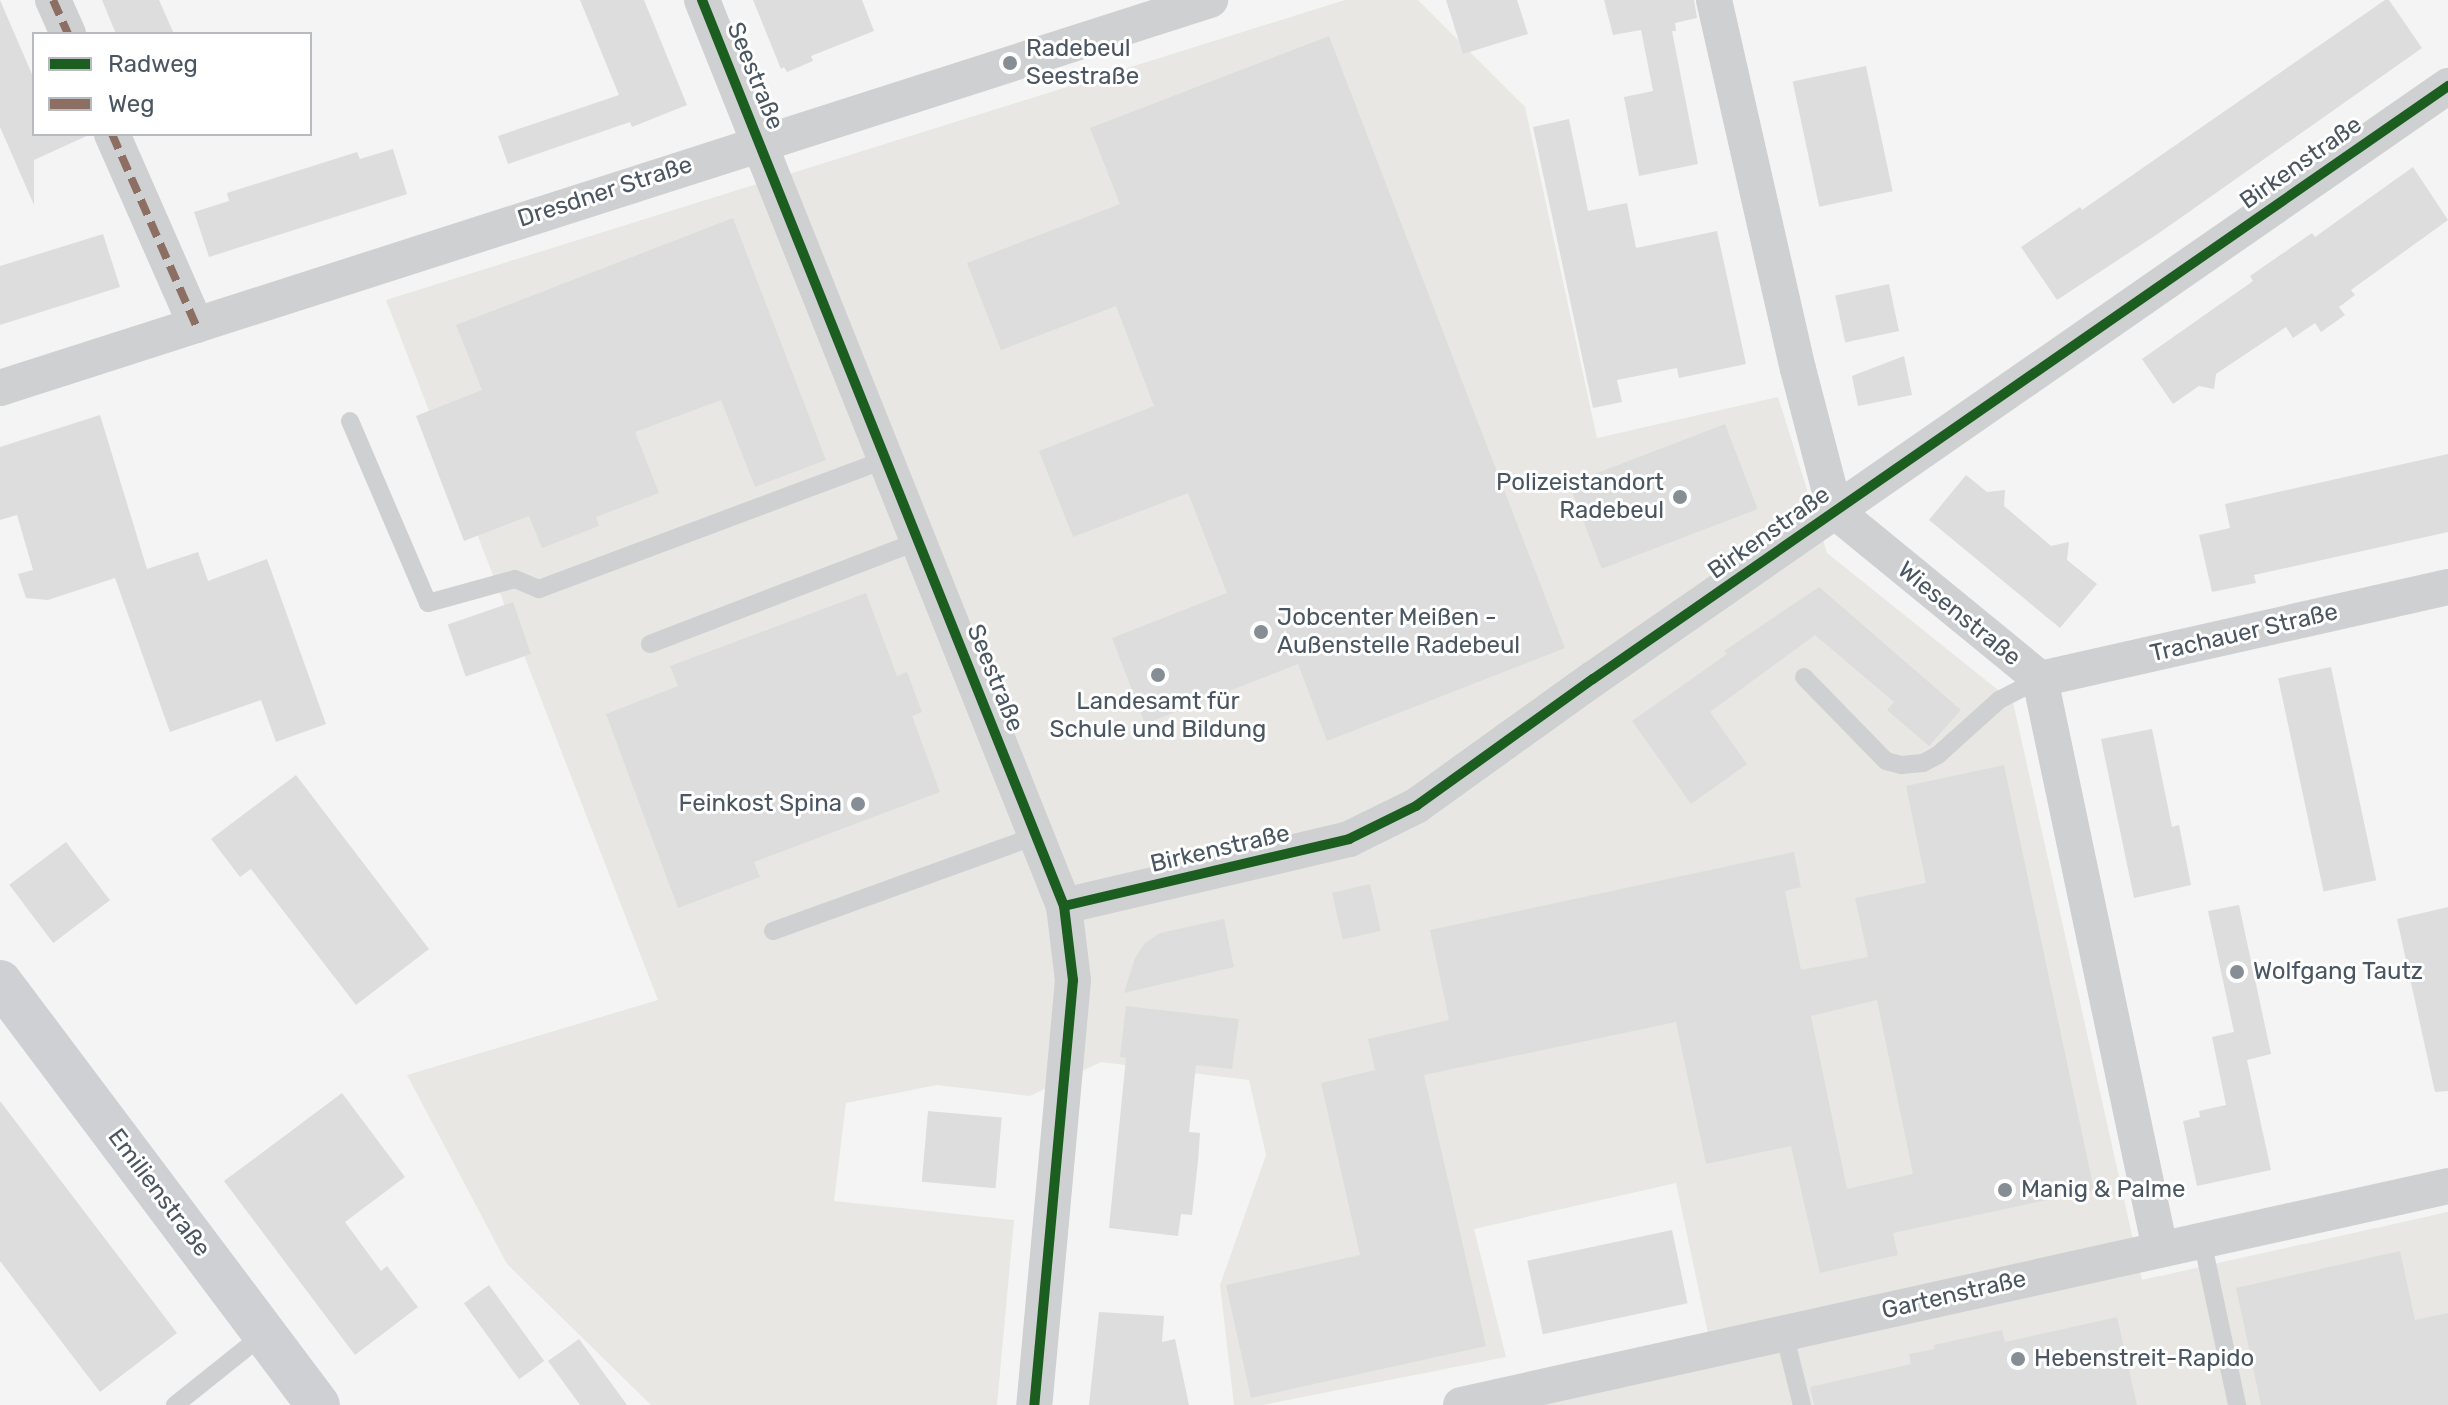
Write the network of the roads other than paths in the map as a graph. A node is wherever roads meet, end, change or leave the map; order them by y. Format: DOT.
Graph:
graph roads {
  1 [pos="53,0"];
  2 [pos="702,0"];
  3 [pos="1210,0"];
  4 [pos="1714,0"];
  5 [pos="67,32"];
  6 [pos="2448,86"];
  7 [pos="113,136"];
  8 [pos="760,142"];
  9 [pos="196,325"];
  10 [pos="0,388"];
  11 [pos="350,421"];
  12 [pos="886,459"];
  13 [pos="1835,511"];
  14 [pos="919,541"];
  15 [pos="2448,587"];
  16 [pos="650,644"];
  17 [pos="1804,677"];
  18 [pos="2040,679"];
  19 [pos="1036,836"];
  20 [pos="1064,906"];
  21 [pos="773,931"];
  22 [pos="3,993"];
  23 [pos="2448,1186"];
  24 [pos="2202,1240"];
  25 [pos="2160,1249"];
  26 [pos="1784,1333"];
  27 [pos="264,1334"];
  28 [pos="1552,1395"];
  29 [pos="175,1405"];
  30 [pos="318,1405"];
  31 [pos="1034,1405"];
  32 [pos="1461,1405"];
  33 [pos="1802,1405"];
  34 [pos="2237,1405"];
  1 -- 5 [label="street"];
  2 -- 8 [label="street, Seestraße"];
  3 -- 8 [label="street, Dresdner Straße"];
  4 -- 13 [label="street"];
  6 -- 13 [label="street, Birkenstraße"];
  7 -- 9 [label="street"];
  8 -- 9 [label="street, Dresdner Straße"];
  8 -- 12 [label="street, Seestraße"];
  9 -- 10 [label="street, Dresdner Straße"];
  11 -- 12 [label="lane"];
  12 -- 14 [label="street, Seestraße"];
  13 -- 18 [label="street, Wiesenstraße"];
  13 -- 20 [label="street, Birkenstraße"];
  14 -- 16 [label="lane"];
  14 -- 19 [label="street, Seestraße"];
  15 -- 18 [label="street, Trachauer Straße"];
  17 -- 18 [label="lane"];
  18 -- 25 [label="street, Wiesenstraße"];
  19 -- 20 [label="street, Seestraße"];
  19 -- 21 [label="lane"];
  20 -- 31 [label="street, Seestraße"];
  22 -- 27 [label="street, Emilienstraße"];
  23 -- 24 [label="street, Gartenstraße"];
  24 -- 25 [label="street, Gartenstraße"];
  24 -- 34 [label="lane"];
  25 -- 26 [label="street, Gartenstraße"];
  26 -- 28 [label="street, Gartenstraße"];
  26 -- 33 [label="lane"];
  27 -- 29 [label="lane"];
  27 -- 30 [label="street, Emilienstraße"];
  28 -- 32 [label="street, Gartenstraße"];
}
